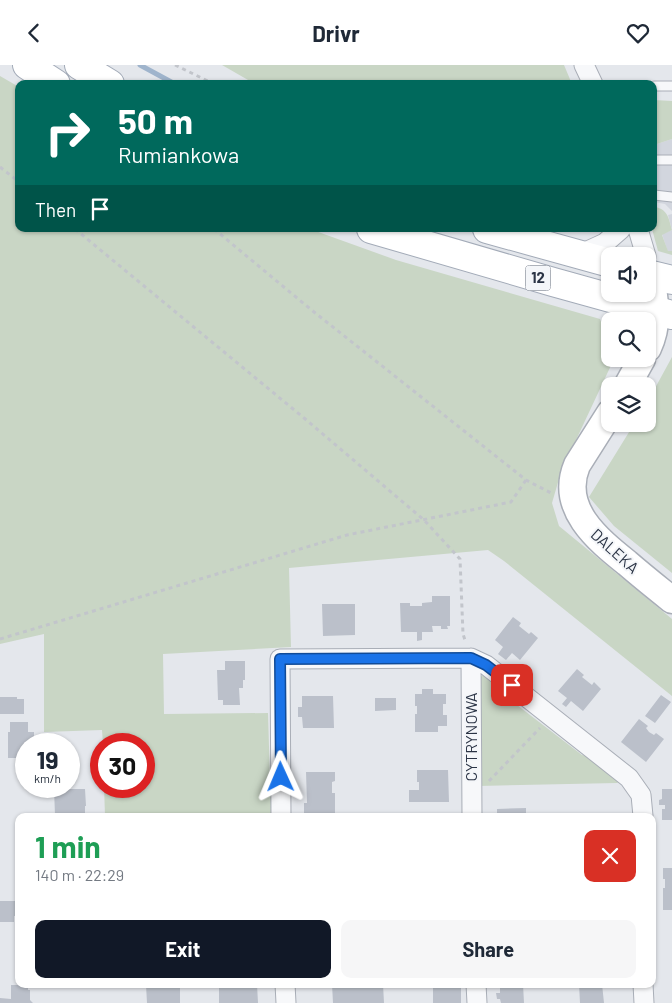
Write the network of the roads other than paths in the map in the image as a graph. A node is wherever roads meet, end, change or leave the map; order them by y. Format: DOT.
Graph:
graph roads {
  1 [pos="27,65"];
  2 [pos="78,65"];
  3 [pos="584,65"];
  4 [pos="50,80"];
  5 [pos="103,80"];
  6 [pos="591,80"];
  7 [pos="657,86"];
  8 [pos="672,86"];
  9 [pos="657,159"];
  10 [pos="672,160"];
  11 [pos="657,195"];
  12 [pos="672,197"];
  13 [pos="380,232"];
  14 [pos="498,232"];
  15 [pos="618,232"];
  16 [pos="639,232"];
  17 [pos="645,247"];
  18 [pos="579,255"];
  19 [pos="601,261"];
  20 [pos="656,281"];
  21 [pos="664,312"];
  22 [pos="656,329"];
  23 [pos="601,427"];
  24 [pos="672,600"];
  25 [pos="471,658"];
  26 [pos="472,807"];
  27 [pos="282,813"];
  28 [pos="643,813"];
  29 [pos="285,988"];
  30 [pos="476,988"];
  31 [pos="643,988"];
  32 [pos="286,1003"];
  33 [pos="477,1003"];
  34 [pos="644,1003"];
  1 -- 4 [label="main road"];
  2 -- 5 [label="main road"];
  3 -- 6 [label="street"];
  7 -- 8 [label="lane"];
  9 -- 10 [label="lane"];
  11 -- 12 [label="lane"];
  13 -- 21 [label="main road, 12"];
  14 -- 18 [label="main road, 12"];
  15 -- 18 [label="street"];
  16 -- 17 [label="street"];
  18 -- 19 [label="main road, 12"];
  20 -- 21 [label="street"];
  21 -- 22 [label="street"];
  23 -- 24 [label="street, DALEKA"];
  25 -- 26 [label="street, CYTRYNOWA"];
  25 -- 27 [label="street"];
  25 -- 28 [label="street"];
  29 -- 32 [label="street"];
  30 -- 33 [label="street"];
  31 -- 34 [label="street"];
}
